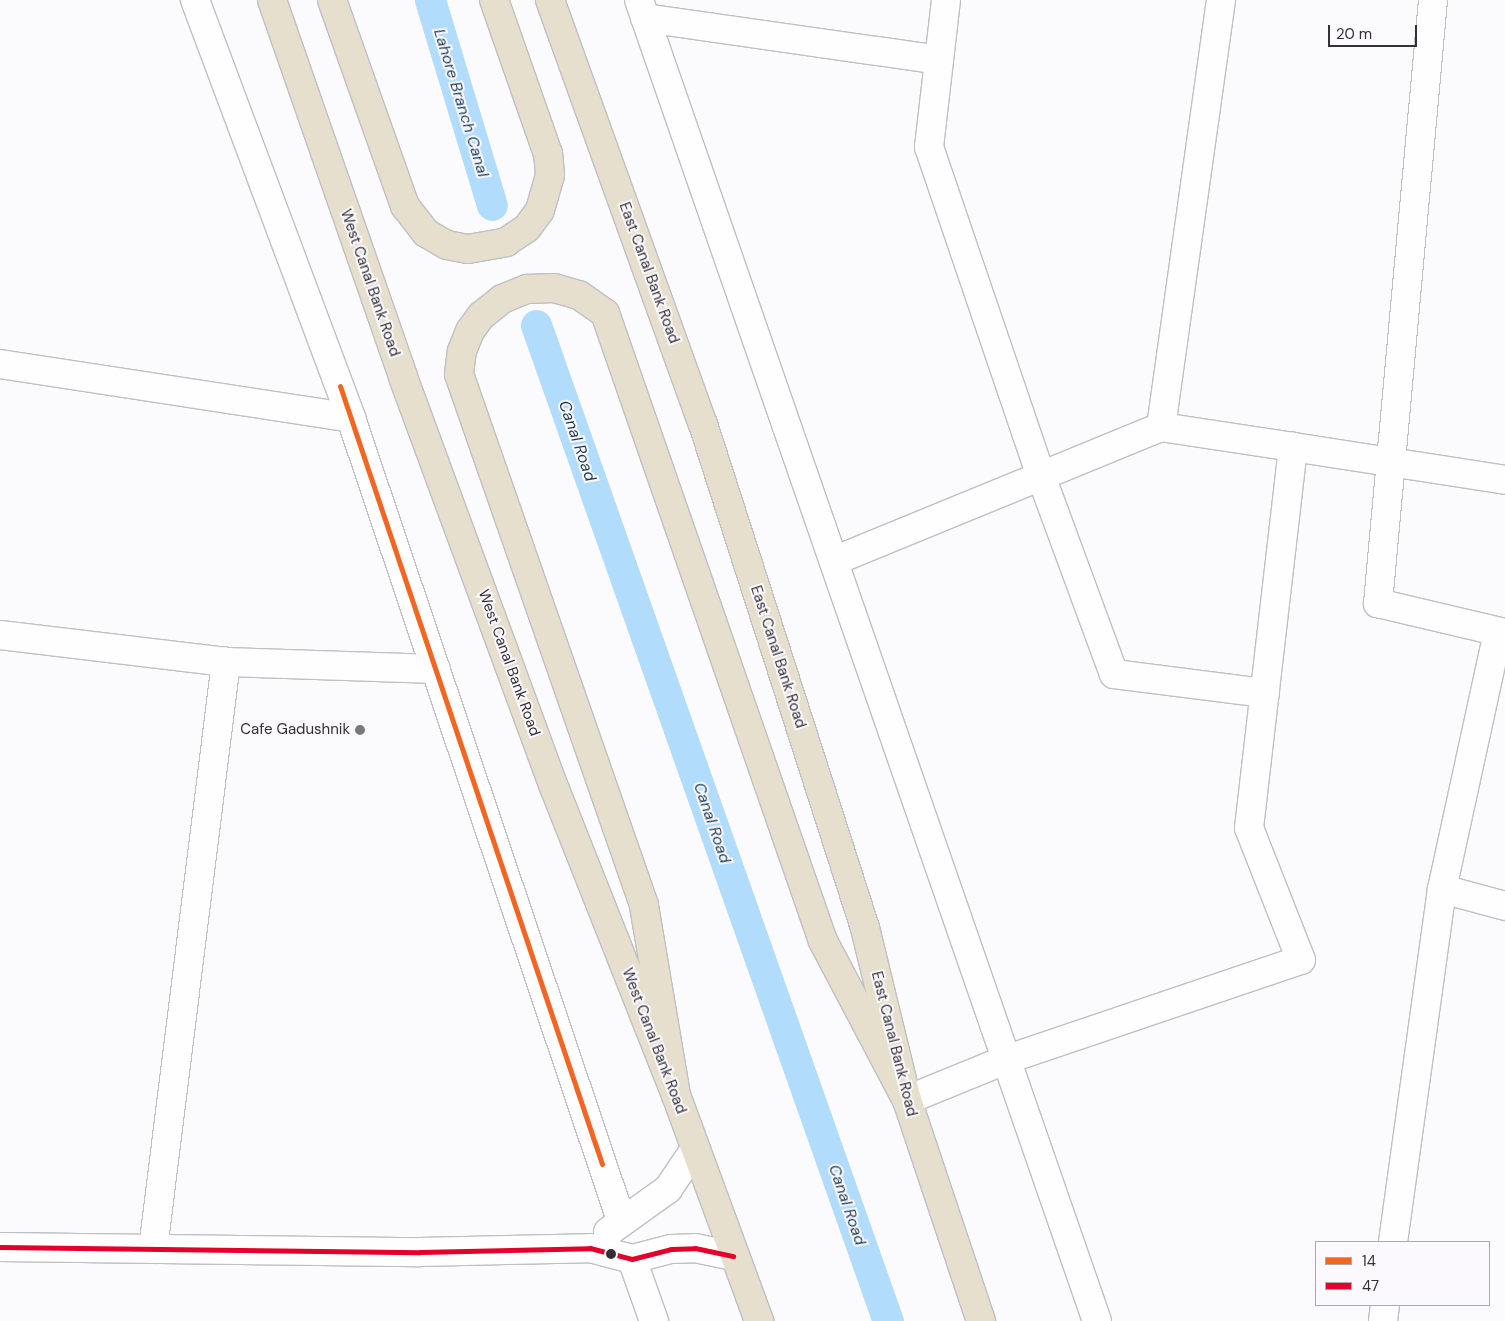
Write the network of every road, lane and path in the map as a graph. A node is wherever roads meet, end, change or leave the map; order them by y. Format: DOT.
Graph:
graph roads {
  1 [pos="195,0"];
  2 [pos="272,0"];
  3 [pos="332,0"];
  4 [pos="494,0"];
  5 [pos="550,0"];
  6 [pos="946,0"];
  7 [pos="1220,0"];
  8 [pos="1432,0"];
  9 [pos="642,9"];
  10 [pos="939,60"];
  11 [pos="0,364"];
  12 [pos="351,418"];
  13 [pos="1161,427"];
  14 [pos="1293,447"];
  15 [pos="1389,462"];
  16 [pos="1042,476"];
  17 [pos="1505,480"];
  18 [pos="834,561"];
  19 [pos="1502,632"];
  20 [pos="0,635"];
  21 [pos="226,662"];
  22 [pos="436,669"];
  23 [pos="1265,693"];
  24 [pos="1442,889"];
  25 [pos="1505,906"];
  26 [pos="1005,1060"];
  27 [pos="676,1095"];
  28 [pos="907,1100"];
  29 [pos="696,1149"];
  30 [pos="621,1220"];
  31 [pos="1393,1241"];
  32 [pos="0,1247"];
  33 [pos="590,1248"];
  34 [pos="153,1249"];
  35 [pos="734,1256"];
  36 [pos="632,1259"];
  37 [pos="1385,1306"];
  38 [pos="654,1321"];
  39 [pos="760,1321"];
  40 [pos="981,1321"];
  41 [pos="1097,1321"];
  42 [pos="1382,1321"];
  1 -- 12 [label="street"];
  2 -- 27 [label="highway, West Canal Bank Road"];
  3 -- 4 [label="highway"];
  5 -- 28 [label="highway, East Canal Bank Road"];
  6 -- 10 [label="street"];
  7 -- 13 [label="street"];
  8 -- 15 [label="street"];
  9 -- 10 [label="street"];
  9 -- 18 [label="street"];
  10 -- 16 [label="street"];
  11 -- 12 [label="street"];
  12 -- 22 [label="street"];
  13 -- 14 [label="street"];
  13 -- 16 [label="street"];
  14 -- 15 [label="street"];
  14 -- 23 [label="street"];
  15 -- 17 [label="street"];
  15 -- 19 [label="street"];
  16 -- 18 [label="street"];
  16 -- 23 [label="street"];
  18 -- 26 [label="street"];
  19 -- 24 [label="street"];
  20 -- 21 [label="street"];
  21 -- 22 [label="street"];
  21 -- 34 [label="street"];
  22 -- 30 [label="street"];
  23 -- 26 [label="street"];
  24 -- 25 [label="street"];
  24 -- 31 [label="street"];
  26 -- 28 [label="street"];
  26 -- 41 [label="street"];
  27 -- 28 [label="highway"];
  27 -- 29 [label="highway, West Canal Bank Road"];
  28 -- 40 [label="highway, East Canal Bank Road"];
  29 -- 30 [label="street"];
  29 -- 35 [label="highway, West Canal Bank Road"];
  30 -- 33 [label="street"];
  32 -- 34 [label="street"];
  33 -- 34 [label="street"];
  33 -- 36 [label="street"];
  35 -- 36 [label="street"];
  35 -- 39 [label="highway, West Canal Bank Road"];
  36 -- 38 [label="street"];
  37 -- 42 [label="street"];
}
